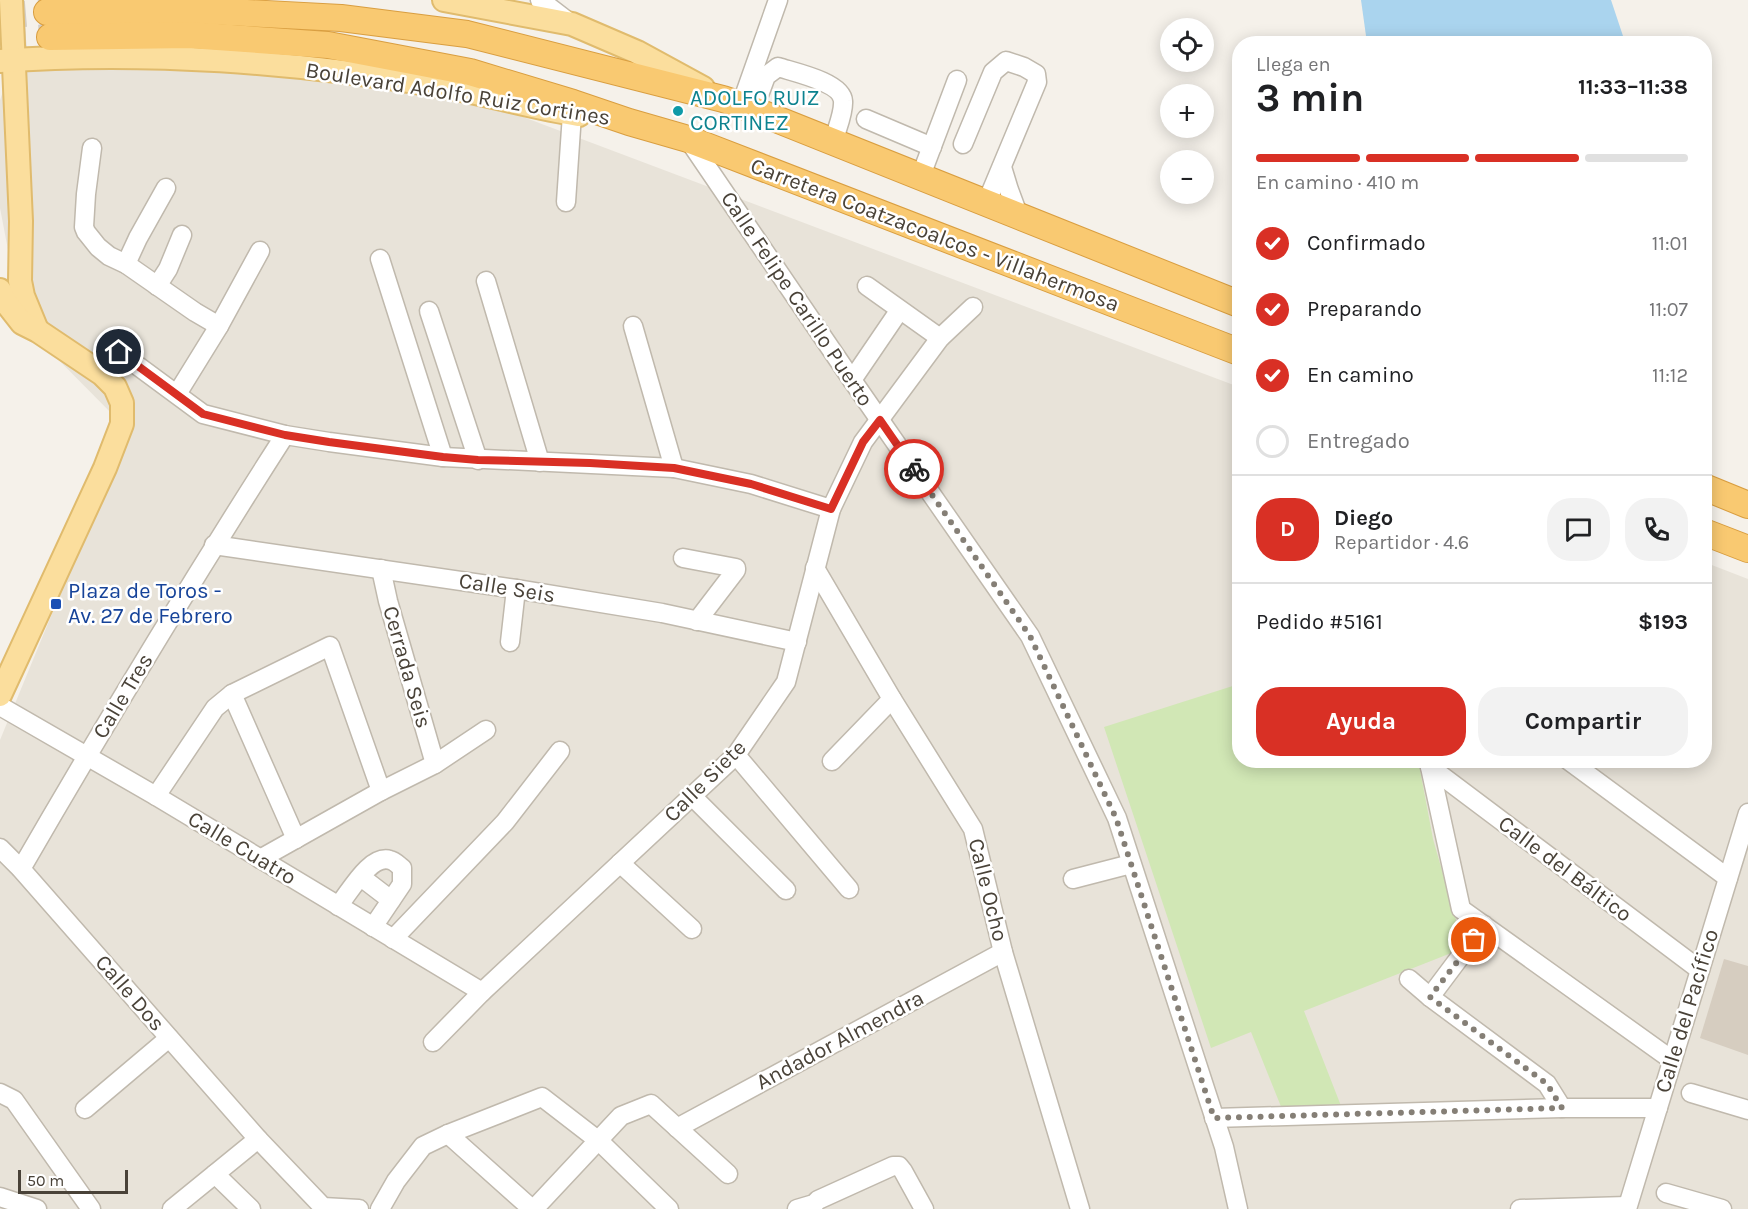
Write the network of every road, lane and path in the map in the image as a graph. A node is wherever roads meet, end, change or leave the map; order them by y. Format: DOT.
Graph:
graph roads {
  1 [pos="11,0"];
  2 [pos="540,0"];
  3 [pos="778,0"];
  4 [pos="457,1"];
  5 [pos="47,12"];
  6 [pos="572,24"];
  7 [pos="50,37"];
  8 [pos="7,61"];
  9 [pos="957,80"];
  10 [pos="739,105"];
  11 [pos="572,114"];
  12 [pos="866,119"];
  13 [pos="629,122"];
  14 [pos="688,139"];
  15 [pos="833,143"];
  16 [pos="963,144"];
  17 [pos="932,147"];
  18 [pos="92,148"];
  19 [pos="1002,167"];
  20 [pos="920,178"];
  21 [pos="166,188"];
  22 [pos="566,202"];
  23 [pos="987,204"];
  24 [pos="1019,217"];
  25 [pos="182,235"];
  26 [pos="260,251"];
  27 [pos="380,259"];
  28 [pos="126,264"];
  29 [pos="486,281"];
  30 [pos="157,286"];
  31 [pos="867,286"];
  32 [pos="7,296"];
  33 [pos="1232,301"];
  34 [pos="973,307"];
  35 [pos="429,310"];
  36 [pos="900,311"];
  37 [pos="219,326"];
  38 [pos="633,326"];
  39 [pos="940,338"];
  40 [pos="1232,349"];
  41 [pos="119,352"];
  42 [pos="852,380"];
  43 [pos="177,394"];
  44 [pos="880,420"];
  45 [pos="285,435"];
  46 [pos="443,457"];
  47 [pos="478,460"];
  48 [pos="540,462"];
  49 [pos="674,468"];
  50 [pos="1712,491"];
  51 [pos="1748,505"];
  52 [pos="831,509"];
  53 [pos="1712,535"];
  54 [pos="214,546"];
  55 [pos="1748,549"];
  56 [pos="683,558"];
  57 [pos="815,568"];
  58 [pos="381,569"];
  59 [pos="516,589"];
  60 [pos="697,621"];
  61 [pos="510,642"];
  62 [pos="797,642"];
  63 [pos="232,694"];
  64 [pos="0,695"];
  65 [pos="892,699"];
  66 [pos="0,706"];
  67 [pos="486,730"];
  68 [pos="560,751"];
  69 [pos="736,755"];
  70 [pos="86,757"];
  71 [pos="832,761"];
  72 [pos="435,764"];
  73 [pos="1431,768"];
  74 [pos="1435,768"];
  75 [pos="1579,768"];
  76 [pos="381,791"];
  77 [pos="156,796"];
  78 [pos="693,796"];
  79 [pos="1748,813"];
  80 [pos="296,838"];
  81 [pos="0,848"];
  82 [pos="260,859"];
  83 [pos="620,863"];
  84 [pos="1131,864"];
  85 [pos="21,869"];
  86 [pos="361,877"];
  87 [pos="1728,878"];
  88 [pos="1073,879"];
  89 [pos="849,889"];
  90 [pos="786,890"];
  91 [pos="392,900"];
  92 [pos="339,906"];
  93 [pos="1484,926"];
  94 [pos="373,927"];
  95 [pos="692,930"];
  96 [pos="393,939"];
  97 [pos="1003,952"];
  98 [pos="1700,970"];
  99 [pos="1409,979"];
  100 [pos="482,992"];
  101 [pos="1430,997"];
  102 [pos="170,1038"];
  103 [pos="433,1042"];
  104 [pos="1672,1060"];
  105 [pos="1691,1093"];
  106 [pos="0,1094"];
  107 [pos="1562,1108"];
  108 [pos="1658,1108"];
  109 [pos="85,1109"];
  110 [pos="1748,1110"];
  111 [pos="1214,1118"];
  112 [pos="677,1128"];
  113 [pos="448,1134"];
  114 [pos="258,1139"];
  115 [pos="598,1141"];
  116 [pos="215,1174"];
  117 [pos="728,1174"];
  118 [pos="1666,1193"];
  119 [pos="0,1197"];
  120 [pos="809,1207"];
  121 [pos="1627,1208"];
  122 [pos="37,1209"];
  123 [pos="91,1209"];
  124 [pos="172,1209"];
  125 [pos="251,1209"];
  126 [pos="359,1209"];
  127 [pos="380,1209"];
  128 [pos="533,1209"];
  129 [pos="669,1209"];
  130 [pos="924,1209"];
  131 [pos="1080,1209"];
  132 [pos="1238,1209"];
  133 [pos="1520,1209"];
  134 [pos="1722,1209"];
  1 -- 8 [label="main road"];
  2 -- 6 [label="street"];
  3 -- 10 [label="street"];
  4 -- 6 [label="main road"];
  5 -- 10 [label="highway, Carretera Coatzacoalcos - Villahermosa"];
  6 -- 10 [label="main road"];
  7 -- 13 [label="highway, Carretera Coatzacoalcos - Villahermosa"];
  8 -- 11 [label="main road, Boulevard Adolfo Ruiz Cortines"];
  8 -- 32 [label="main road"];
  9 -- 17 [label="street"];
  10 -- 15 [label="highway, Carretera Coatzacoalcos - Villahermosa"];
  10 -- 15 [label="street"];
  11 -- 13 [label="main road, Boulevard Adolfo Ruiz Cortines"];
  11 -- 22 [label="street"];
  12 -- 17 [label="street"];
  13 -- 14 [label="highway, Carretera Coatzacoalcos - Villahermosa"];
  14 -- 40 [label="highway, Carretera Coatzacoalcos - Villahermosa"];
  14 -- 42 [label="street, Calle Felipe Carillo Puerto"];
  15 -- 20 [label="highway, Carretera Coatzacoalcos - Villahermosa"];
  16 -- 19 [label="street"];
  17 -- 20 [label="street"];
  18 -- 28 [label="street"];
  19 -- 23 [label="street"];
  19 -- 24 [label="street"];
  20 -- 23 [label="highway, Carretera Coatzacoalcos - Villahermosa"];
  21 -- 28 [label="street"];
  23 -- 24 [label="highway, Carretera Coatzacoalcos - Villahermosa"];
  24 -- 33 [label="highway, Carretera Coatzacoalcos - Villahermosa"];
  25 -- 30 [label="street"];
  26 -- 37 [label="street"];
  27 -- 46 [label="street"];
  28 -- 30 [label="street"];
  29 -- 48 [label="street"];
  30 -- 37 [label="street"];
  31 -- 36 [label="street"];
  32 -- 64 [label="main road"];
  34 -- 39 [label="street, Calle Siete"];
  35 -- 47 [label="street"];
  36 -- 39 [label="street"];
  36 -- 42 [label="street"];
  37 -- 43 [label="street"];
  38 -- 49 [label="street"];
  39 -- 44 [label="street, Calle Siete"];
  41 -- 43 [label="street"];
  42 -- 44 [label="street, Calle Felipe Carillo Puerto"];
  43 -- 45 [label="street"];
  44 -- 52 [label="street, Calle Siete"];
  44 -- 84 [label="street, Calle Felipe Carillo Puerto"];
  45 -- 46 [label="street"];
  45 -- 54 [label="street, Calle Tres"];
  46 -- 47 [label="street"];
  47 -- 48 [label="street"];
  48 -- 49 [label="street"];
  49 -- 52 [label="street"];
  50 -- 51 [label="highway"];
  52 -- 57 [label="street, Calle Siete"];
  53 -- 55 [label="highway"];
  54 -- 58 [label="street, Calle Seis"];
  54 -- 70 [label="street, Calle Tres"];
  56 -- 60 [label="street"];
  57 -- 62 [label="street, Calle Siete"];
  57 -- 65 [label="street, Calle Ocho"];
  58 -- 59 [label="street, Calle Seis"];
  58 -- 72 [label="street, Cerrada Seis"];
  59 -- 60 [label="street, Calle Seis"];
  59 -- 61 [label="street"];
  60 -- 62 [label="street, Calle Seis"];
  62 -- 69 [label="street, Calle Siete"];
  63 -- 76 [label="street"];
  63 -- 77 [label="street"];
  63 -- 80 [label="street"];
  65 -- 71 [label="street"];
  65 -- 97 [label="street, Calle Ocho"];
  66 -- 70 [label="street, Calle Cuatro"];
  67 -- 72 [label="street"];
  68 -- 96 [label="street"];
  69 -- 78 [label="street, Calle Siete"];
  69 -- 89 [label="street"];
  70 -- 77 [label="street, Calle Cuatro"];
  70 -- 85 [label="street, Calle Tres"];
  72 -- 76 [label="street"];
  73 -- 93 [label="street"];
  74 -- 98 [label="street, Calle del Báltico"];
  75 -- 87 [label="street"];
  76 -- 80 [label="street"];
  77 -- 82 [label="street, Calle Cuatro"];
  78 -- 83 [label="street, Calle Siete"];
  78 -- 90 [label="street"];
  79 -- 87 [label="street, Calle del Pacífico"];
  80 -- 82 [label="street"];
  81 -- 85 [label="street, Calle Dos"];
  82 -- 92 [label="street, Calle Cuatro"];
  83 -- 95 [label="street"];
  83 -- 100 [label="street, Calle Siete"];
  84 -- 88 [label="street"];
  84 -- 111 [label="street, Calle Felipe Carillo Puerto"];
  85 -- 102 [label="street, Calle Dos"];
  86 -- 91 [label="street"];
  86 -- 91 [label="street"];
  86 -- 92 [label="street"];
  87 -- 98 [label="street, Calle del Pacífico"];
  91 -- 94 [label="street"];
  92 -- 94 [label="street, Calle Cuatro"];
  93 -- 101 [label="street"];
  93 -- 104 [label="street"];
  94 -- 96 [label="street, Calle Cuatro"];
  96 -- 100 [label="street, Calle Cuatro"];
  97 -- 112 [label="street, Andador Almendra"];
  97 -- 131 [label="street, Calle Ocho"];
  98 -- 104 [label="street, Calle del Pacífico"];
  99 -- 101 [label="street"];
  100 -- 103 [label="street, Calle Siete"];
  101 -- 107 [label="street"];
  102 -- 109 [label="street"];
  102 -- 114 [label="street, Calle Dos"];
  104 -- 108 [label="street, Calle del Pacífico"];
  105 -- 110 [label="street"];
  106 -- 123 [label="street"];
  107 -- 108 [label="street"];
  107 -- 111 [label="street"];
  108 -- 121 [label="street, Calle del Pacífico"];
  111 -- 132 [label="street, Calle Felipe Carillo Puerto"];
  112 -- 115 [label="street"];
  112 -- 117 [label="street"];
  113 -- 115 [label="street"];
  113 -- 127 [label="street"];
  113 -- 128 [label="street"];
  114 -- 116 [label="street"];
  114 -- 126 [label="street, Calle Dos"];
  115 -- 128 [label="street"];
  115 -- 129 [label="street"];
  116 -- 124 [label="street"];
  116 -- 125 [label="street"];
  118 -- 134 [label="street"];
  119 -- 122 [label="street"];
  120 -- 130 [label="street"];
  121 -- 133 [label="street"];
}
